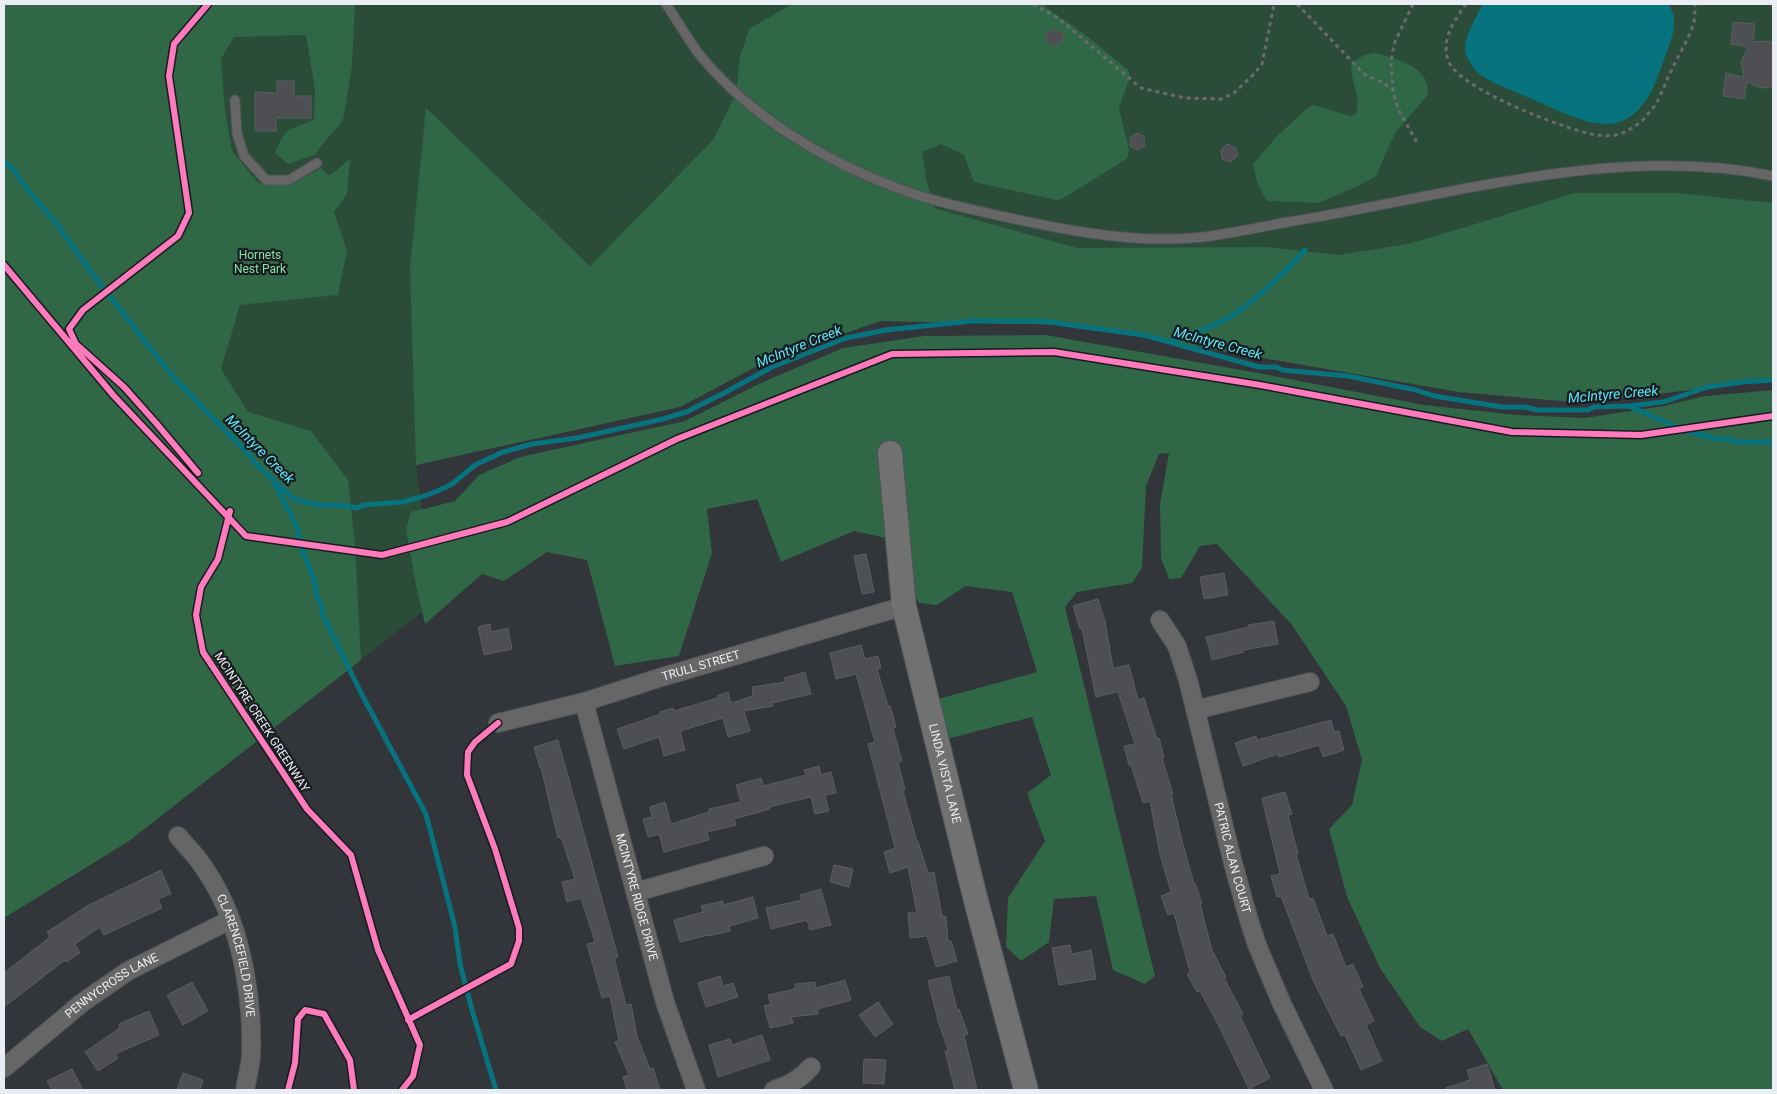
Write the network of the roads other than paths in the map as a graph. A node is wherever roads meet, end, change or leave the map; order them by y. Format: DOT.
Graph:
graph roads {
  1 [pos="666,4"];
  2 [pos="235,100"];
  3 [pos="317,163"];
  4 [pos="1773,176"];
  5 [pos="890,453"];
  6 [pos="904,606"];
  7 [pos="1160,620"];
  8 [pos="1310,682"];
  9 [pos="584,702"];
  10 [pos="1195,710"];
  11 [pos="498,724"];
  12 [pos="178,836"];
  13 [pos="764,856"];
  14 [pos="636,892"];
  15 [pos="230,920"];
  16 [pos="811,1067"];
  17 [pos="4,1068"];
  18 [pos="244,1090"];
  19 [pos="696,1090"];
  20 [pos="774,1090"];
  21 [pos="1026,1090"];
  22 [pos="1324,1090"];
  1 -- 4 [label="lane"];
  2 -- 3 [label="lane"];
  5 -- 6 [label="street, LINDA VISTA LANE"];
  6 -- 9 [label="street, TRULL STREET"];
  6 -- 21 [label="street, LINDA VISTA LANE"];
  7 -- 10 [label="street, PATRIC ALAN COURT"];
  8 -- 10 [label="street"];
  9 -- 11 [label="street, TRULL STREET"];
  9 -- 14 [label="street, MCINTYRE RIDGE DRIVE"];
  10 -- 22 [label="street, PATRIC ALAN COURT"];
  12 -- 15 [label="street, CLARENCEFIELD DRIVE"];
  13 -- 14 [label="street"];
  14 -- 19 [label="street, MCINTYRE RIDGE DRIVE"];
  15 -- 17 [label="street, PENNYCROSS LANE"];
  15 -- 18 [label="street, CLARENCEFIELD DRIVE"];
  16 -- 20 [label="street"];
}
